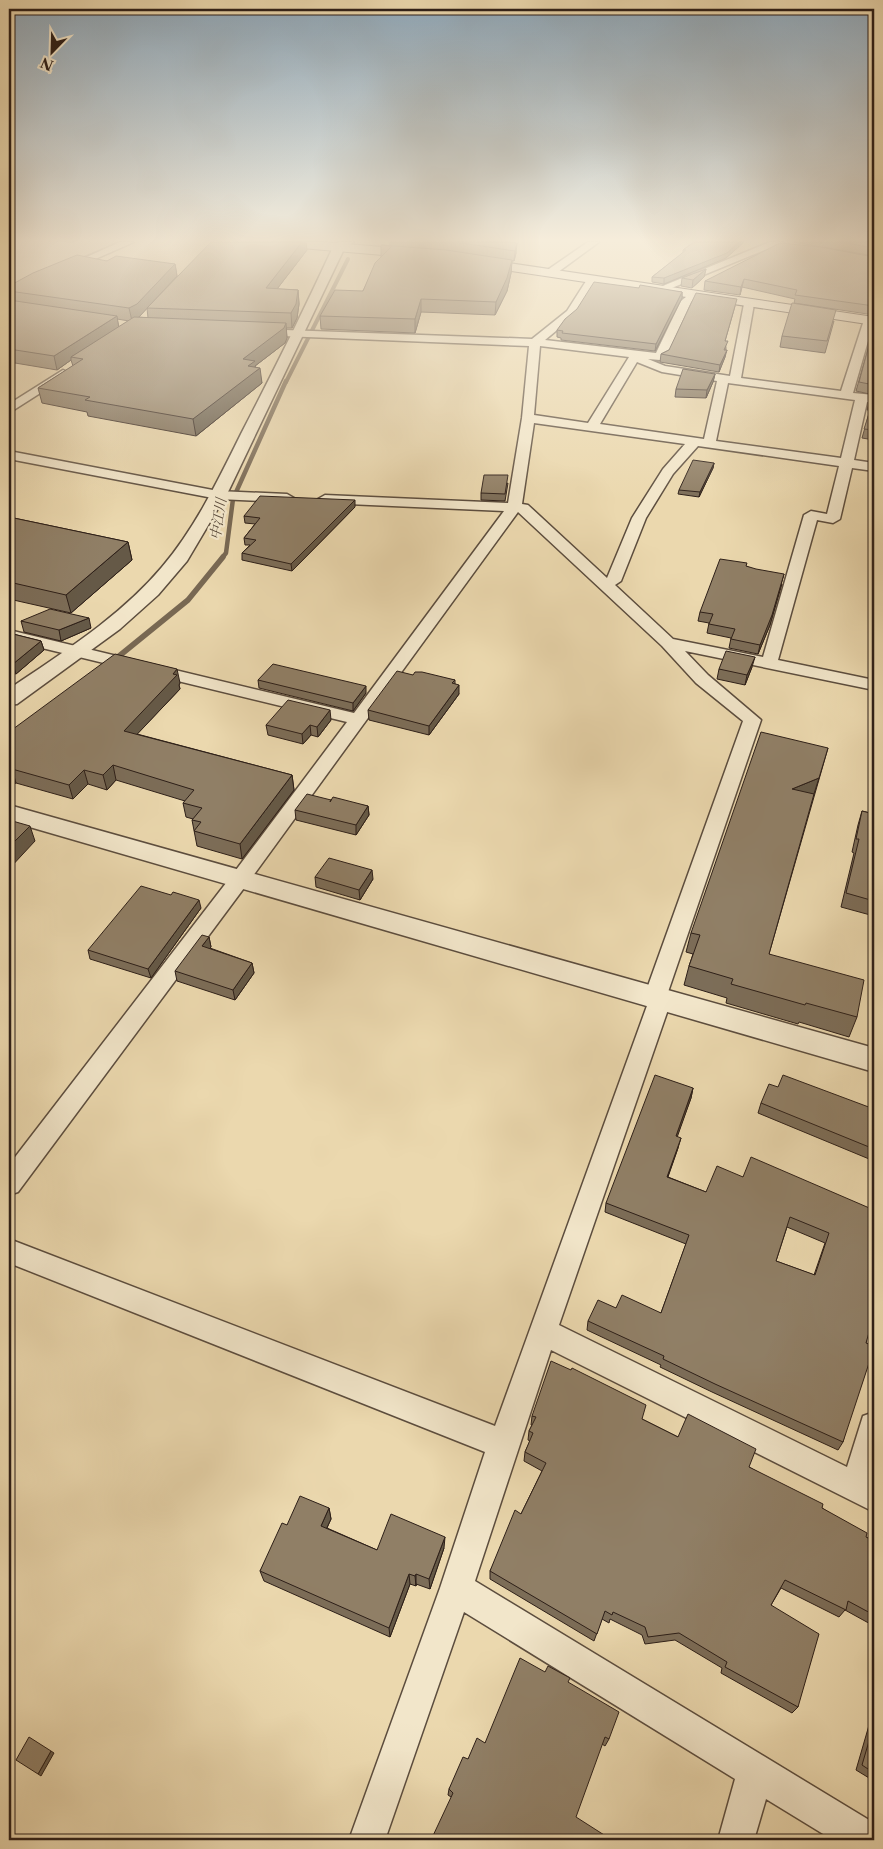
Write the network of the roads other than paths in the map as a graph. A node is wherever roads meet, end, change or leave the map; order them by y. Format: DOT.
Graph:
graph roads {
  1 [pos="303,328"];
  2 [pos="552,328"];
  3 [pos="673,328"];
  4 [pos="743,328"];
  5 [pos="869,328"];
  6 [pos="251,332"];
  7 [pos="301,333"];
  8 [pos="535,342"];
  9 [pos="636,355"];
  10 [pos="73,368"];
  11 [pos="729,380"];
  12 [pos="846,395"];
  13 [pos="868,398"];
  14 [pos="9,409"];
  15 [pos="528,418"];
  16 [pos="592,427"];
  17 [pos="694,442"];
  18 [pos="709,444"];
  19 [pos="9,455"];
  20 [pos="846,463"];
  21 [pos="874,467"];
  22 [pos="221,495"];
  23 [pos="514,508"];
  24 [pos="603,584"];
  25 [pos="9,635"];
  26 [pos="668,643"];
  27 [pos="84,654"];
  28 [pos="768,664"];
  29 [pos="874,686"];
  30 [pos="9,699"];
  31 [pos="358,719"];
  32 [pos="9,813"];
  33 [pos="240,879"];
  34 [pos="658,997"];
  35 [pos="874,1060"];
  36 [pos="9,1184"];
  37 [pos="9,1251"];
  38 [pos="543,1331"];
  39 [pos="874,1427"];
  40 [pos="503,1444"];
  41 [pos="866,1493"];
  42 [pos="456,1588"];
  43 [pos="756,1771"];
  44 [pos="367,1840"];
  45 [pos="736,1840"];
  46 [pos="867,1840"];
  1 -- 7 [label="street"];
  2 -- 8 [label="street"];
  3 -- 9 [label="street"];
  4 -- 11 [label="street"];
  5 -- 12 [label="street"];
  6 -- 7 [label="street"];
  7 -- 8 [label="street"];
  7 -- 22 [label="street"];
  8 -- 9 [label="street"];
  8 -- 15 [label="street"];
  9 -- 11 [label="street"];
  9 -- 16 [label="street"];
  10 -- 14 [label="street"];
  11 -- 12 [label="street"];
  11 -- 18 [label="street"];
  12 -- 13 [label="street"];
  13 -- 20 [label="street"];
  15 -- 16 [label="street"];
  15 -- 23 [label="street"];
  16 -- 17 [label="street"];
  17 -- 18 [label="street"];
  17 -- 24 [label="street"];
  18 -- 20 [label="street"];
  19 -- 22 [label="street"];
  20 -- 21 [label="street"];
  20 -- 28 [label="street"];
  22 -- 23 [label="street"];
  22 -- 27 [label="street"];
  23 -- 24 [label="street"];
  23 -- 31 [label="street"];
  24 -- 26 [label="street"];
  25 -- 27 [label="street"];
  26 -- 28 [label="street"];
  26 -- 34 [label="street"];
  27 -- 30 [label="street"];
  27 -- 31 [label="street"];
  28 -- 29 [label="street"];
  31 -- 33 [label="street"];
  32 -- 33 [label="street"];
  33 -- 34 [label="street"];
  33 -- 36 [label="street"];
  34 -- 35 [label="street"];
  34 -- 38 [label="street"];
  37 -- 40 [label="street"];
  38 -- 40 [label="street"];
  38 -- 41 [label="street"];
  39 -- 41 [label="street"];
  40 -- 42 [label="street"];
  42 -- 43 [label="street"];
  42 -- 44 [label="street"];
  43 -- 45 [label="street"];
  43 -- 46 [label="street"];
}
